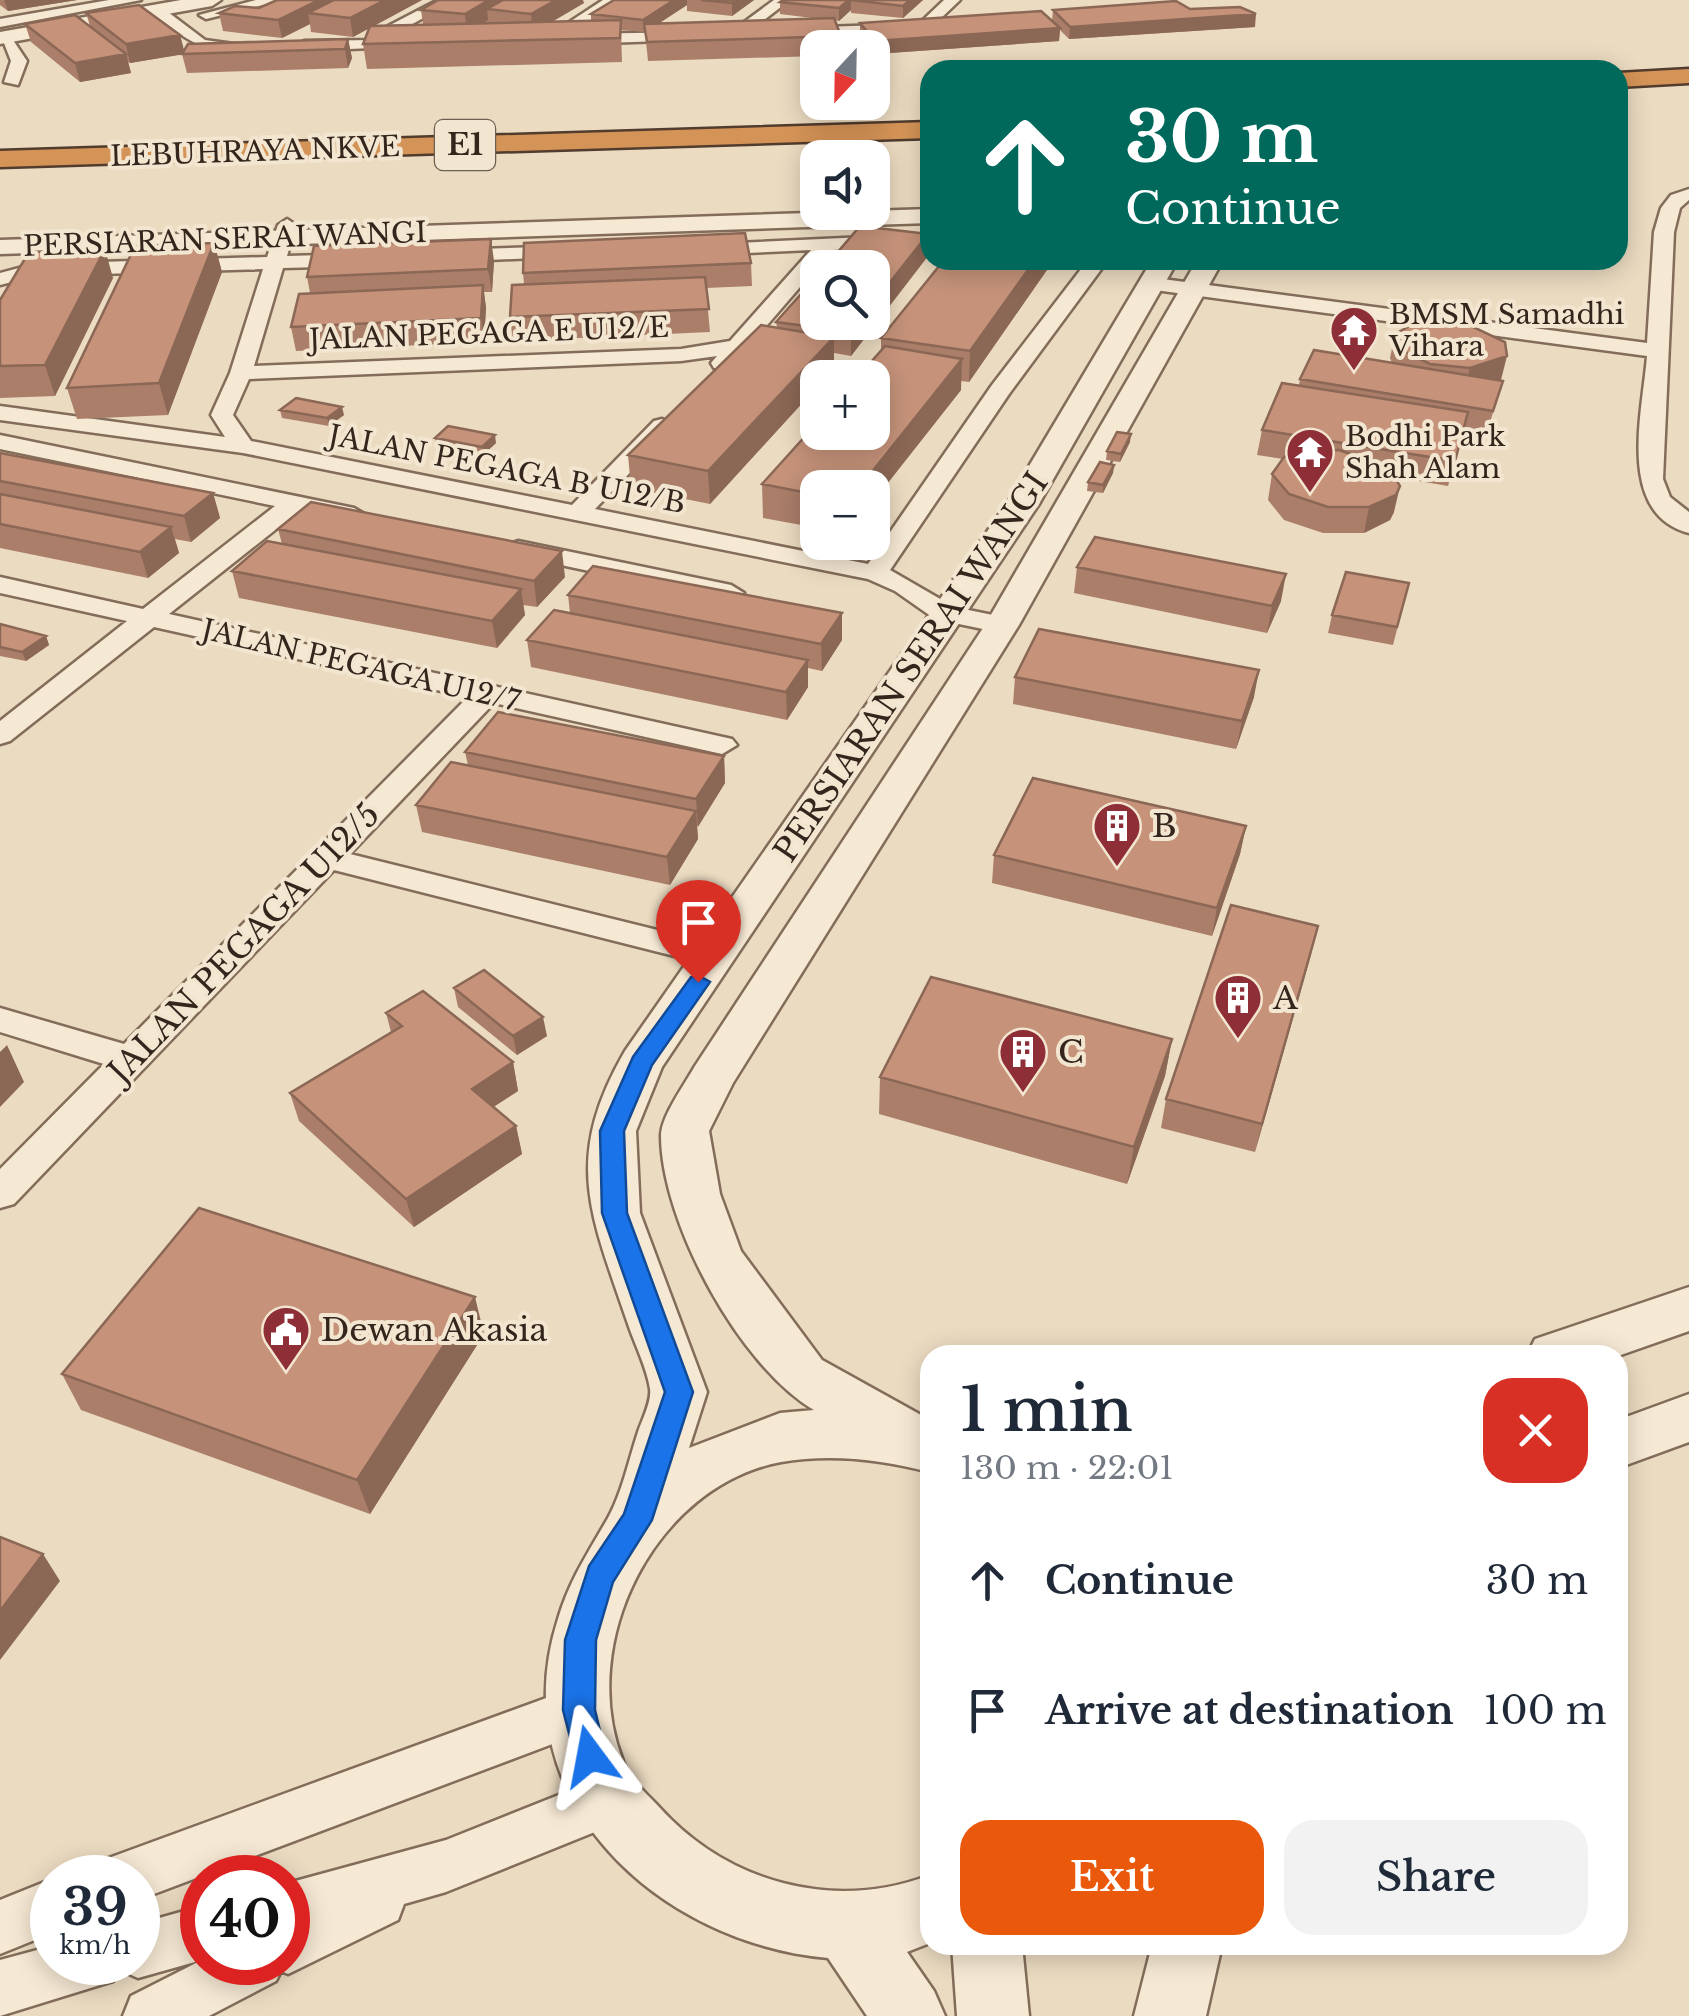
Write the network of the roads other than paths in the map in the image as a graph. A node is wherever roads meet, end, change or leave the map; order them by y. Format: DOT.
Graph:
graph roads {
  1 [pos="134,0"];
  2 [pos="276,0"];
  3 [pos="448,0"];
  4 [pos="614,0"];
  5 [pos="783,0"];
  6 [pos="953,0"];
  7 [pos="209,8"];
  8 [pos="155,10"];
  9 [pos="950,24"];
  10 [pos="932,26"];
  11 [pos="2,33"];
  12 [pos="737,34"];
  13 [pos="378,37"];
  14 [pos="552,39"];
  15 [pos="532,40"];
  16 [pos="435,42"];
  17 [pos="280,46"];
  18 [pos="260,47"];
  19 [pos="1689,76"];
  20 [pos="1628,79"];
  21 [pos="12,82"];
  22 [pos="920,116"];
  23 [pos="920,130"];
  24 [pos="0,144"];
  25 [pos="0,158"];
  26 [pos="1689,194"];
  27 [pos="920,204"];
  28 [pos="890,205"];
  29 [pos="800,208"];
  30 [pos="920,216"];
  31 [pos="285,232"];
  32 [pos="0,236"];
  33 [pos="920,240"];
  34 [pos="827,244"];
  35 [pos="0,248"];
  36 [pos="680,249"];
  37 [pos="584,252"];
  38 [pos="430,257"];
  39 [pos="373,259"];
  40 [pos="277,263"];
  41 [pos="1090,270"];
  42 [pos="1200,270"];
  43 [pos="3,278"];
  44 [pos="1171,278"];
  45 [pos="738,346"];
  46 [pos="1658,352"];
  47 [pos="241,373"];
  48 [pos="711,374"];
  49 [pos="684,402"];
  50 [pos="0,413"];
  51 [pos="0,442"];
  52 [pos="243,446"];
  53 [pos="294,503"];
  54 [pos="576,515"];
  55 [pos="386,522"];
  56 [pos="1689,525"];
  57 [pos="498,545"];
  58 [pos="875,572"];
  59 [pos="0,585"];
  60 [pos="756,598"];
  61 [pos="945,613"];
  62 [pos="148,618"];
  63 [pos="1002,626"];
  64 [pos="488,693"];
  65 [pos="0,735"];
  66 [pos="722,745"];
  67 [pos="327,858"];
  68 [pos="718,956"];
  69 [pos="0,1020"];
  70 [pos="131,1059"];
  71 [pos="0,1193"];
  72 [pos="1689,1309"];
  73 [pos="1583,1345"];
  74 [pos="1689,1418"];
  75 [pos="1628,1440"];
  76 [pos="920,1442"];
  77 [pos="920,1446"];
  78 [pos="637,1520"];
  79 [pos="579,1710"];
  80 [pos="609,1801"];
  81 [pos="160,1865"];
  82 [pos="446,1866"];
  83 [pos="310,1904"];
  84 [pos="920,1911"];
  85 [pos="30,1914"];
  86 [pos="0,1926"];
  87 [pos="849,1928"];
  88 [pos="310,1936"];
  89 [pos="989,1955"];
  90 [pos="1185,1955"];
  91 [pos="30,1980"];
  92 [pos="211,1985"];
  93 [pos="0,1988"];
  94 [pos="151,2016"];
  95 [pos="910,2016"];
  96 [pos="994,2016"];
  97 [pos="1170,2016"];
  1 -- 11 [label="street"];
  2 -- 7 [label="street"];
  3 -- 13 [label="street"];
  4 -- 14 [label="street"];
  5 -- 12 [label="street"];
  6 -- 10 [label="street"];
  7 -- 8 [label="street"];
  8 -- 11 [label="street"];
  8 -- 18 [label="street"];
  9 -- 10 [label="street"];
  10 -- 12 [label="street"];
  11 -- 21 [label="street"];
  12 -- 14 [label="street"];
  14 -- 15 [label="street"];
  16 -- 17 [label="street"];
  19 -- 20 [label="highway"];
  22 -- 24 [label="highway, LEBUHRAYA NKVE / E1"];
  23 -- 25 [label="highway, LEBUHRAYA NKVE / E1"];
  26 -- 46 [label="street"];
  27 -- 28 [label="street"];
  29 -- 31 [label="street, PERSIARAN SERAI WANGI"];
  30 -- 31 [label="street, PERSIARAN SERAI WANGI"];
  31 -- 32 [label="street, PERSIARAN SERAI WANGI"];
  31 -- 35 [label="street, PERSIARAN SERAI WANGI"];
  31 -- 40 [label="street"];
  33 -- 34 [label="street"];
  34 -- 36 [label="street"];
  34 -- 45 [label="street"];
  37 -- 38 [label="street"];
  39 -- 40 [label="street"];
  40 -- 43 [label="street"];
  40 -- 47 [label="street"];
  41 -- 58 [label="street"];
  42 -- 44 [label="street, PERSIARAN SERAI WANGI"];
  44 -- 46 [label="street"];
  44 -- 61 [label="street, PERSIARAN SERAI WANGI"];
  44 -- 63 [label="street, PERSIARAN SERAI WANGI"];
  45 -- 47 [label="street, JALAN PEGAGA E U12/E"];
  45 -- 48 [label="street"];
  46 -- 56 [label="street"];
  47 -- 52 [label="street"];
  49 -- 54 [label="street"];
  50 -- 52 [label="street, JALAN PEGAGA B U12/B"];
  51 -- 53 [label="street"];
  52 -- 54 [label="street, JALAN PEGAGA B U12/B"];
  53 -- 55 [label="street"];
  53 -- 62 [label="street"];
  54 -- 58 [label="street, JALAN PEGAGA B U12/B"];
  57 -- 60 [label="street"];
  58 -- 61 [label="street, JALAN PEGAGA B U12/B"];
  59 -- 62 [label="street, JALAN PEGAGA U12/7"];
  61 -- 63 [label="street"];
  61 -- 68 [label="street, PERSIARAN SERAI WANGI"];
  62 -- 64 [label="street, JALAN PEGAGA U12/7"];
  62 -- 65 [label="street"];
  63 -- 76 [label="street, PERSIARAN SERAI WANGI"];
  64 -- 66 [label="street, JALAN PEGAGA U12/7"];
  64 -- 67 [label="street, JALAN PEGAGA U12/5"];
  67 -- 68 [label="street"];
  67 -- 70 [label="street, JALAN PEGAGA U12/5"];
  68 -- 78 [label="street, PERSIARAN SERAI WANGI"];
  69 -- 70 [label="street"];
  70 -- 71 [label="street, JALAN PEGAGA U12/5"];
  72 -- 73 [label="street"];
  74 -- 75 [label="street"];
  77 -- 78 [label="street"];
  78 -- 79 [label="street"];
  79 -- 80 [label="street"];
  79 -- 81 [label="street"];
  80 -- 82 [label="street"];
  80 -- 87 [label="street"];
  82 -- 83 [label="street"];
  82 -- 88 [label="street"];
  84 -- 87 [label="street"];
  85 -- 86 [label="street"];
  87 -- 95 [label="street"];
  89 -- 96 [label="street"];
  90 -- 97 [label="street"];
  91 -- 93 [label="street"];
  92 -- 94 [label="street"];
}
